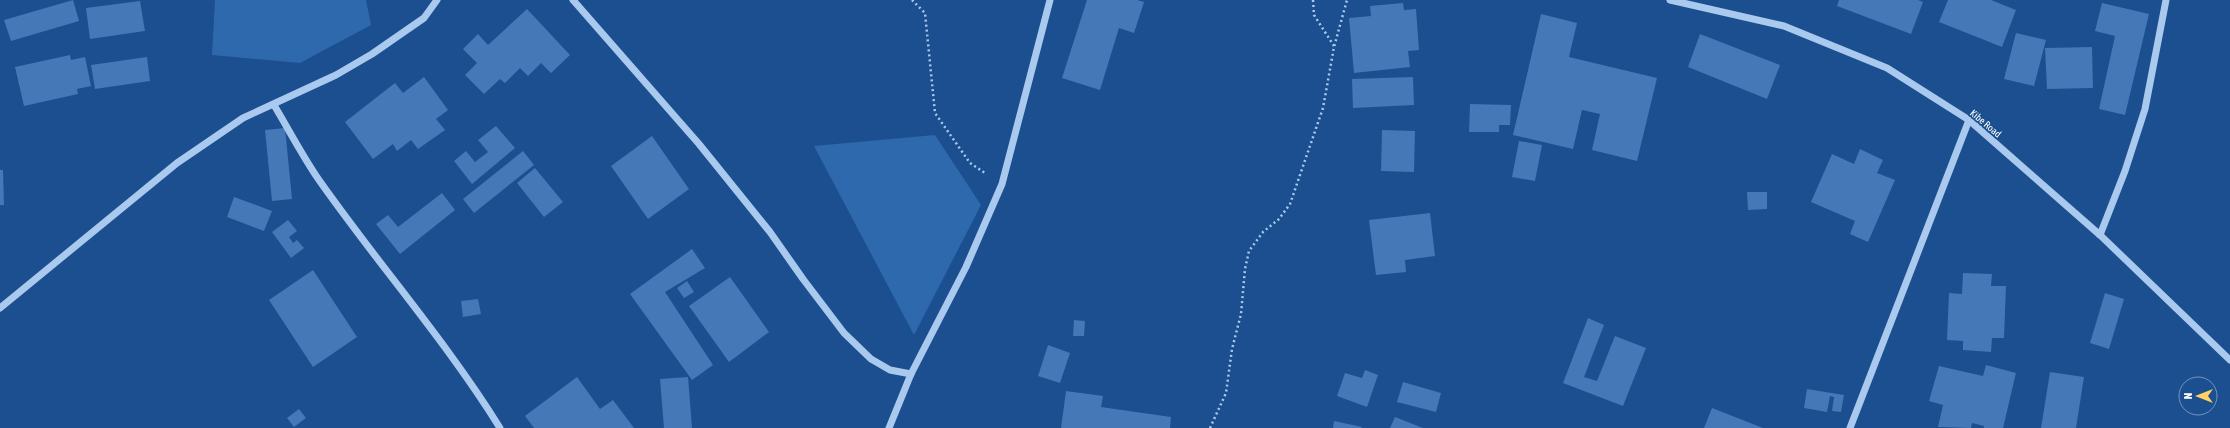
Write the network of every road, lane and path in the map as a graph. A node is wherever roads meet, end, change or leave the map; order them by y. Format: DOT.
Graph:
graph roads {
  1 [pos="437,0"];
  2 [pos="573,0"];
  3 [pos="912,0"];
  4 [pos="1050,0"];
  5 [pos="1313,0"];
  6 [pos="1347,0"];
  7 [pos="1670,0"];
  8 [pos="2166,0"];
  9 [pos="1334,46"];
  10 [pos="274,105"];
  11 [pos="1969,120"];
  12 [pos="1002,184"];
  13 [pos="2100,235"];
  14 [pos="0,308"];
  15 [pos="2230,360"];
  16 [pos="911,374"];
  17 [pos="500,428"];
  18 [pos="890,428"];
  19 [pos="1210,428"];
  20 [pos="1850,428"];
  1 -- 10 [label="street"];
  2 -- 16 [label="street"];
  3 -- 12 [label="path"];
  4 -- 12 [label="street"];
  5 -- 9 [label="path"];
  6 -- 9 [label="path"];
  7 -- 11 [label="street, Kibe Road"];
  8 -- 13 [label="street"];
  9 -- 19 [label="path"];
  10 -- 14 [label="street"];
  10 -- 17 [label="street"];
  11 -- 13 [label="street, Kibe Road"];
  11 -- 20 [label="street"];
  12 -- 16 [label="street"];
  13 -- 15 [label="street, Kibe Road"];
  16 -- 18 [label="street"];
}
